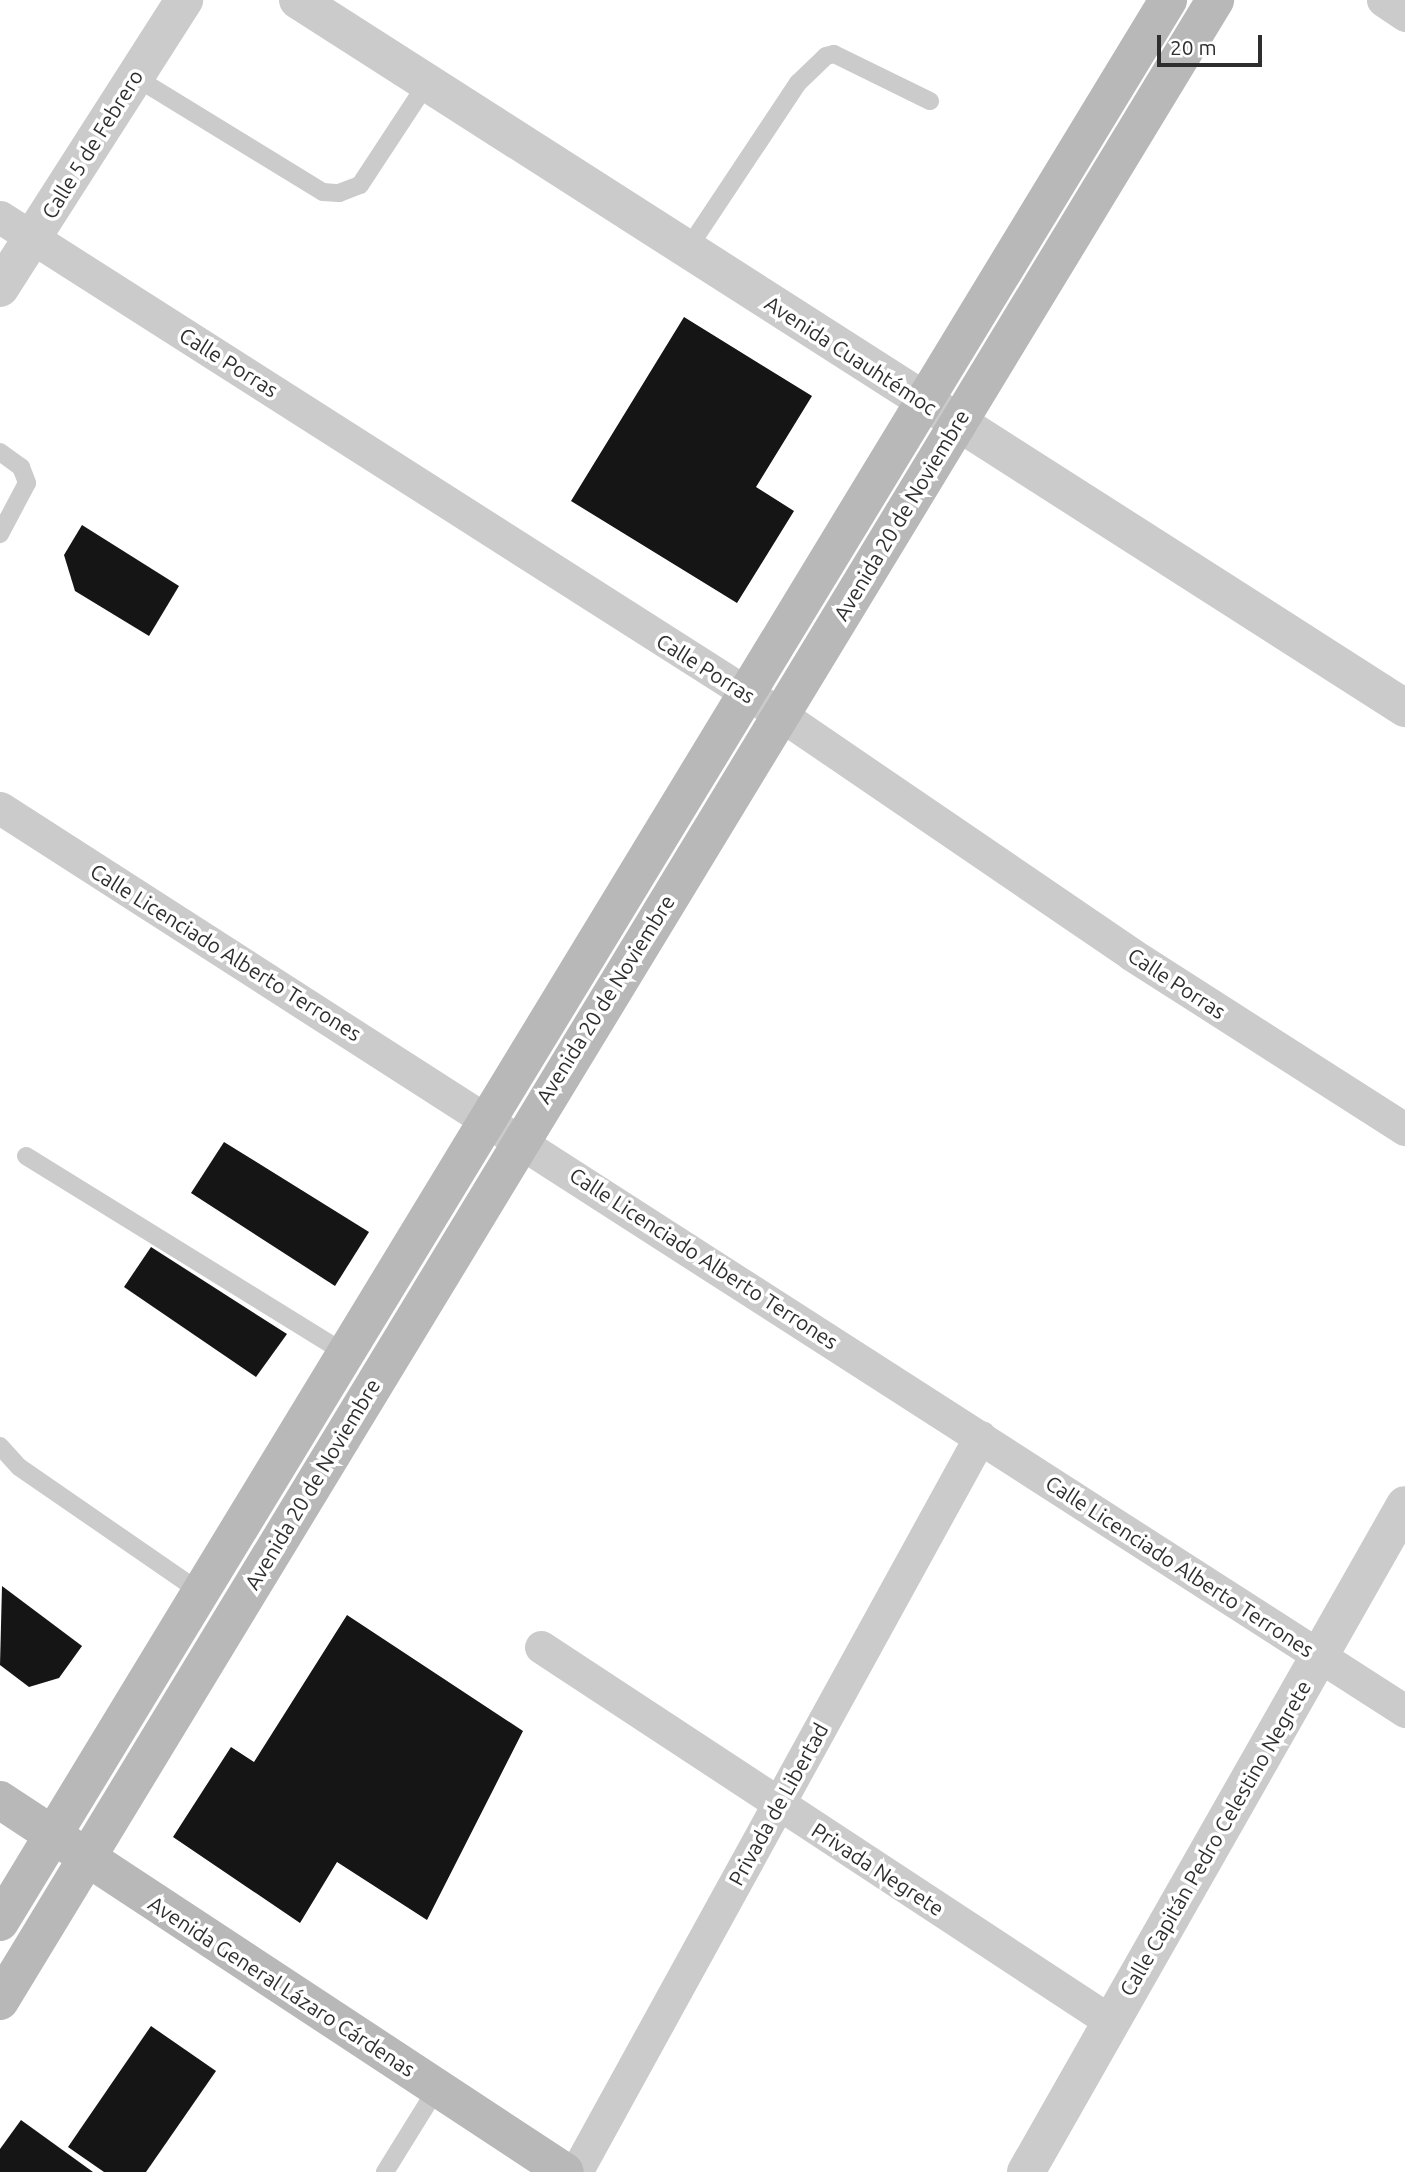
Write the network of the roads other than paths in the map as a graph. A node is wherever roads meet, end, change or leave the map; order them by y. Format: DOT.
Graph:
graph roads {
  1 [pos="184,0"];
  2 [pos="298,0"];
  3 [pos="1168,0"];
  4 [pos="1215,0"];
  5 [pos="1383,0"];
  6 [pos="1405,15"];
  7 [pos="135,77"];
  8 [pos="428,83"];
  9 [pos="930,101"];
  10 [pos="0,217"];
  11 [pos="33,238"];
  12 [pos="687,250"];
  13 [pos="0,288"];
  14 [pos="940,413"];
  15 [pos="0,452"];
  16 [pos="0,534"];
  17 [pos="748,695"];
  18 [pos="1405,708"];
  19 [pos="781,715"];
  20 [pos="0,808"];
  21 [pos="487,1118"];
  22 [pos="1405,1129"];
  23 [pos="519,1139"];
  24 [pos="26,1156"];
  25 [pos="345,1353"];
  26 [pos="980,1437"];
  27 [pos="0,1446"];
  28 [pos="1405,1505"];
  29 [pos="200,1592"];
  30 [pos="541,1647"];
  31 [pos="1318,1657"];
  32 [pos="1405,1711"];
  33 [pos="0,1800"];
  34 [pos="779,1804"];
  35 [pos="53,1835"];
  36 [pos="87,1859"];
  37 [pos="0,1922"];
  38 [pos="0,2001"];
  39 [pos="1110,2021"];
  40 [pos="437,2088"];
  41 [pos="385,2172"];
  42 [pos="565,2172"];
  43 [pos="576,2172"];
  44 [pos="1027,2172"];
  1 -- 7 [label="street, Calle 5 de Febrero"];
  2 -- 8 [label="street, Avenida Cuauhtémoc"];
  3 -- 14 [label="main road, Avenida 20 de Noviembre"];
  4 -- 14 [label="main road, Avenida 20 de Noviembre"];
  5 -- 6 [label="street"];
  7 -- 8 [label="lane"];
  7 -- 11 [label="street, Calle 5 de Febrero"];
  8 -- 12 [label="street, Avenida Cuauhtémoc"];
  9 -- 12 [label="lane"];
  10 -- 11 [label="street, Calle Porras"];
  11 -- 13 [label="street, Calle 5 de Febrero"];
  11 -- 17 [label="street, Calle Porras"];
  12 -- 14 [label="street, Avenida Cuauhtémoc"];
  14 -- 17 [label="main road, Avenida 20 de Noviembre"];
  14 -- 18 [label="street, Avenida Cuauhtémoc"];
  14 -- 19 [label="main road, Avenida 20 de Noviembre"];
  15 -- 16 [label="lane"];
  17 -- 19 [label="street, Calle Porras"];
  17 -- 21 [label="main road, Avenida 20 de Noviembre"];
  19 -- 22 [label="street, Calle Porras"];
  19 -- 23 [label="main road, Avenida 20 de Noviembre"];
  20 -- 21 [label="street, Calle Licenciado Alberto Terrones"];
  21 -- 23 [label="street, Calle Licenciado Alberto Terrones"];
  21 -- 25 [label="main road, Avenida 20 de Noviembre"];
  23 -- 26 [label="street, Calle Licenciado Alberto Terrones"];
  23 -- 36 [label="main road, Avenida 20 de Noviembre"];
  24 -- 25 [label="lane"];
  25 -- 29 [label="main road, Avenida 20 de Noviembre"];
  26 -- 31 [label="street, Calle Licenciado Alberto Terrones"];
  26 -- 34 [label="street, Privada de Libertad"];
  27 -- 29 [label="lane"];
  28 -- 31 [label="street, Calle Capitán Pedro Celestino Negrete"];
  29 -- 35 [label="main road, Avenida 20 de Noviembre"];
  30 -- 34 [label="street, Privada Negrete"];
  31 -- 32 [label="street, Calle Licenciado Alberto Terrones"];
  31 -- 39 [label="street, Calle Capitán Pedro Celestino Negrete"];
  33 -- 35 [label="main road, Avenida General Lázaro Cárdenas"];
  34 -- 39 [label="street, Privada Negrete"];
  34 -- 43 [label="street, Privada de Libertad"];
  35 -- 36 [label="main road, Avenida General Lázaro Cárdenas"];
  35 -- 37 [label="main road, Avenida 20 de Noviembre"];
  36 -- 38 [label="main road, Avenida 20 de Noviembre"];
  36 -- 40 [label="main road, Avenida General Lázaro Cárdenas"];
  39 -- 44 [label="street, Calle Capitán Pedro Celestino Negrete"];
  40 -- 41 [label="lane"];
  40 -- 42 [label="main road, Avenida General Lázaro Cárdenas"];
}
